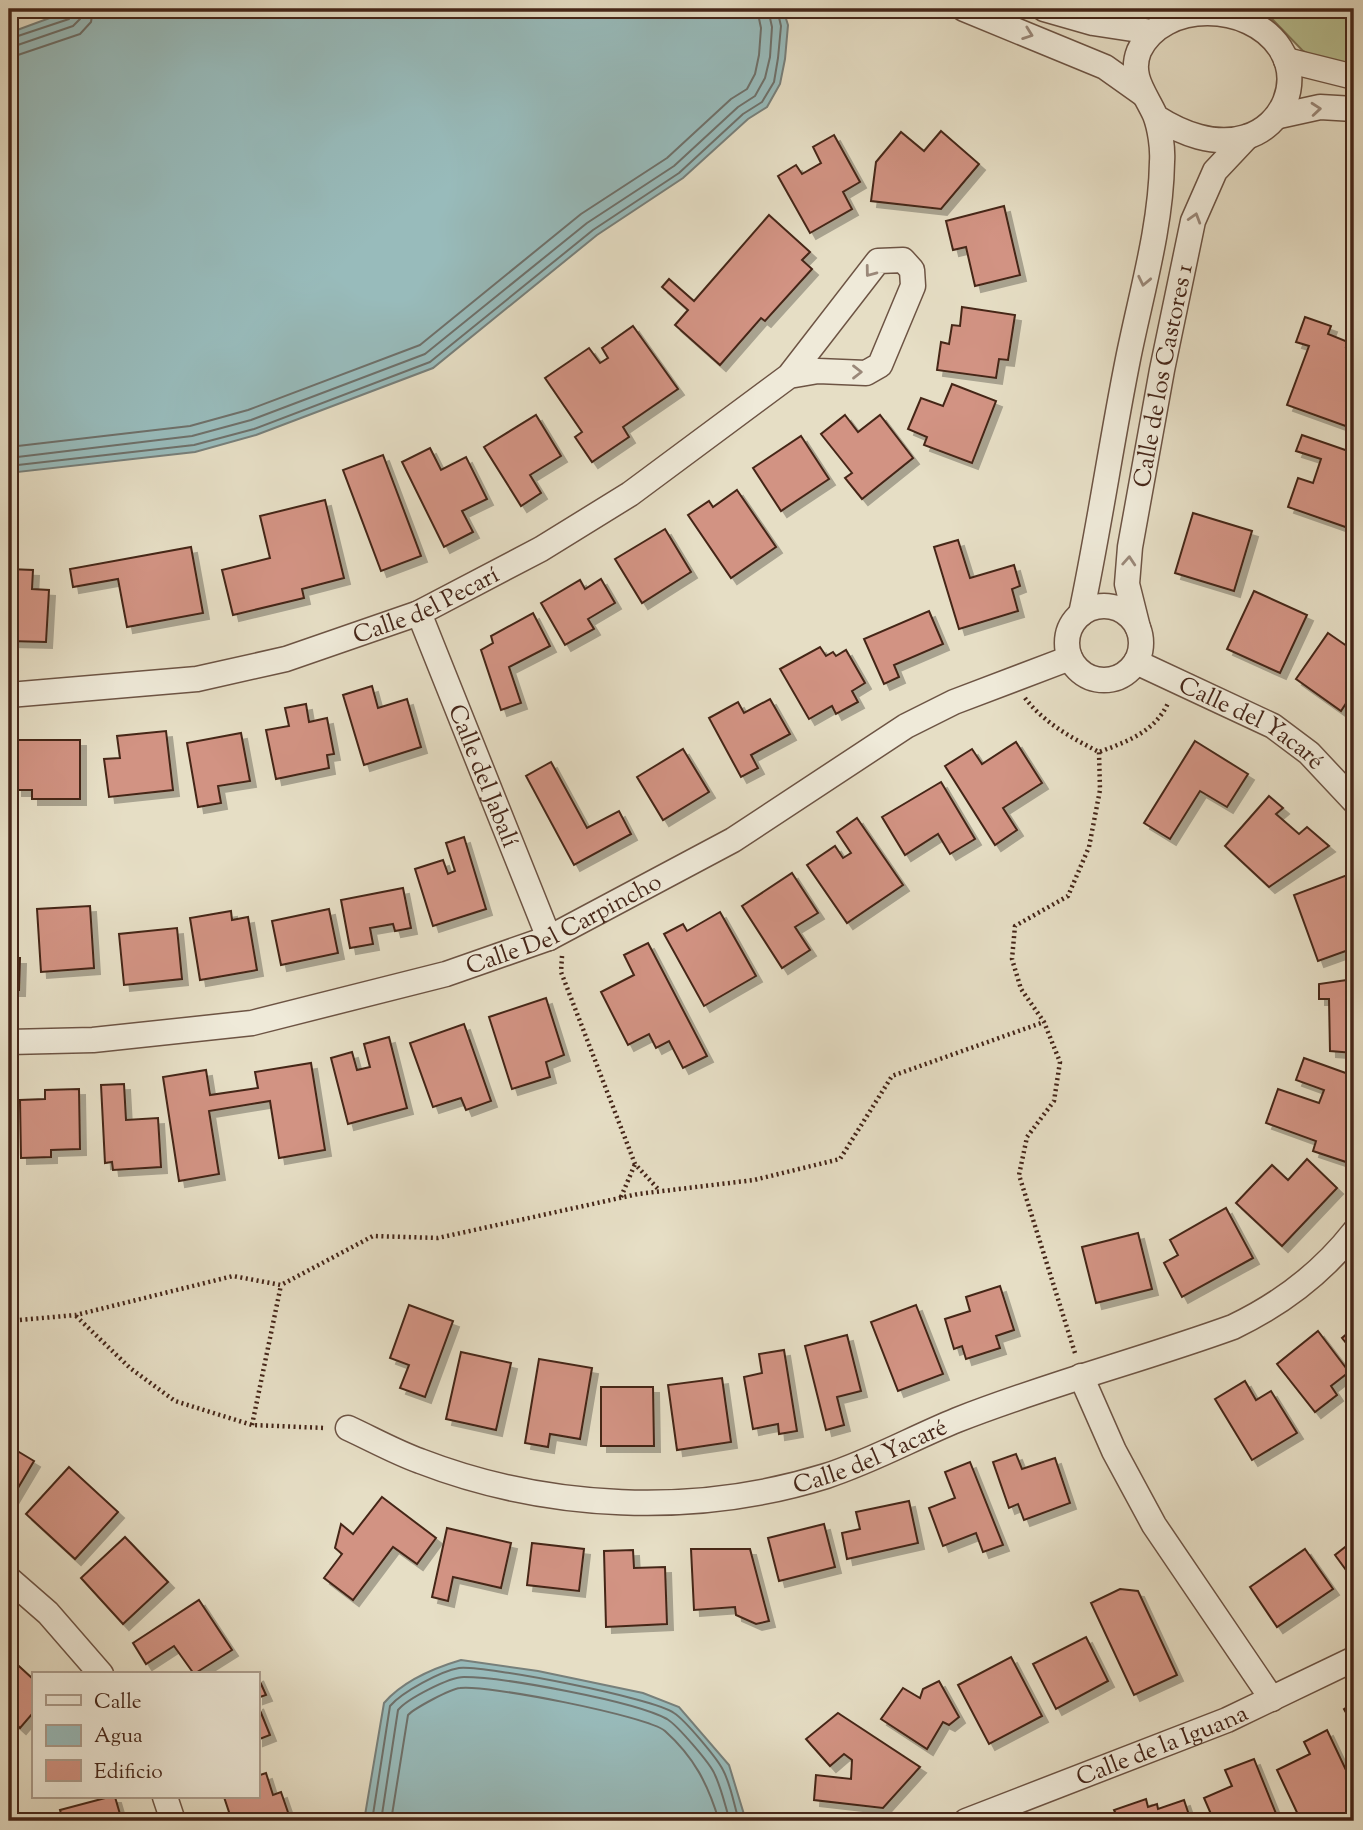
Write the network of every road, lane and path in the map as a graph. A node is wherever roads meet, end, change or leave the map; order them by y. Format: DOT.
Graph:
graph roads {
  1 [pos="964,9"];
  2 [pos="1044,9"];
  3 [pos="1187,11"];
  4 [pos="1260,19"];
  5 [pos="1152,32"];
  6 [pos="1286,60"];
  7 [pos="1354,77"];
  8 [pos="1143,94"];
  9 [pos="1354,109"];
  10 [pos="1279,116"];
  11 [pos="1156,117"];
  12 [pos="1247,137"];
  13 [pos="789,376"];
  14 [pos="419,613"];
  15 [pos="1082,614"];
  16 [pos="1138,628"];
  17 [pos="1070,658"];
  18 [pos="1136,662"];
  19 [pos="1012,681"];
  20 [pos="1177,682"];
  21 [pos="9,695"];
  22 [pos="1099,752"];
  23 [pos="1354,801"];
  24 [pos="556,935"];
  25 [pos="1044,1022"];
  26 [pos="9,1042"];
  27 [pos="635,1164"];
  28 [pos="660,1191"];
  29 [pos="621,1197"];
  30 [pos="1354,1232"];
  31 [pos="281,1285"];
  32 [pos="76,1315"];
  33 [pos="9,1321"];
  34 [pos="1081,1376"];
  35 [pos="252,1425"];
  36 [pos="348,1428"];
  37 [pos="9,1579"];
  38 [pos="1354,1660"];
  39 [pos="99,1672"];
  40 [pos="1272,1699"];
  41 [pos="165,1798"];
  42 [pos="173,1821"];
  43 [pos="966,1821"];
  1 -- 8 [label="street, one-way"];
  2 -- 5 [label="street"];
  3 -- 4 [label="street"];
  3 -- 5 [label="street"];
  4 -- 6 [label="street"];
  5 -- 8 [label="street"];
  6 -- 7 [label="street"];
  6 -- 10 [label="street"];
  8 -- 11 [label="street"];
  10 -- 9 [label="street, one-way"];
  10 -- 12 [label="street"];
  11 -- 12 [label="street"];
  11 -- 15 [label="street, Calle de los Castores 1, one-way"];
  16 -- 12 [label="street, Calle de los Castores 1, one-way"];
  13 -- 13 [label="street, Calle del Pecarí, one-way"];
  13 -- 14 [label="street, Calle del Pecarí"];
  14 -- 21 [label="street, Calle del Pecarí"];
  14 -- 24 [label="street, Calle del Jabalí"];
  15 -- 16 [label="street"];
  15 -- 17 [label="street"];
  16 -- 18 [label="street"];
  17 -- 18 [label="street"];
  17 -- 19 [label="street, Calle Del Carpincho"];
  18 -- 20 [label="street, Calle del Yacaré"];
  19 -- 22 [label="path"];
  19 -- 24 [label="street, Calle Del Carpincho"];
  20 -- 22 [label="path"];
  20 -- 23 [label="street, Calle del Yacaré"];
  22 -- 25 [label="path"];
  24 -- 26 [label="street, Calle Del Carpincho"];
  24 -- 27 [label="path"];
  25 -- 28 [label="path"];
  25 -- 34 [label="path"];
  27 -- 28 [label="path"];
  27 -- 29 [label="path"];
  28 -- 29 [label="path"];
  29 -- 31 [label="path"];
  30 -- 34 [label="street, Calle del Yacaré"];
  31 -- 32 [label="path"];
  31 -- 35 [label="path"];
  32 -- 33 [label="path"];
  32 -- 35 [label="path"];
  34 -- 36 [label="street, Calle del Yacaré"];
  34 -- 40 [label="street"];
  35 -- 36 [label="path"];
  37 -- 39 [label="street"];
  38 -- 40 [label="street, Calle de la Iguana"];
  40 -- 43 [label="street, Calle de la Iguana"];
  41 -- 42 [label="street"];
}
